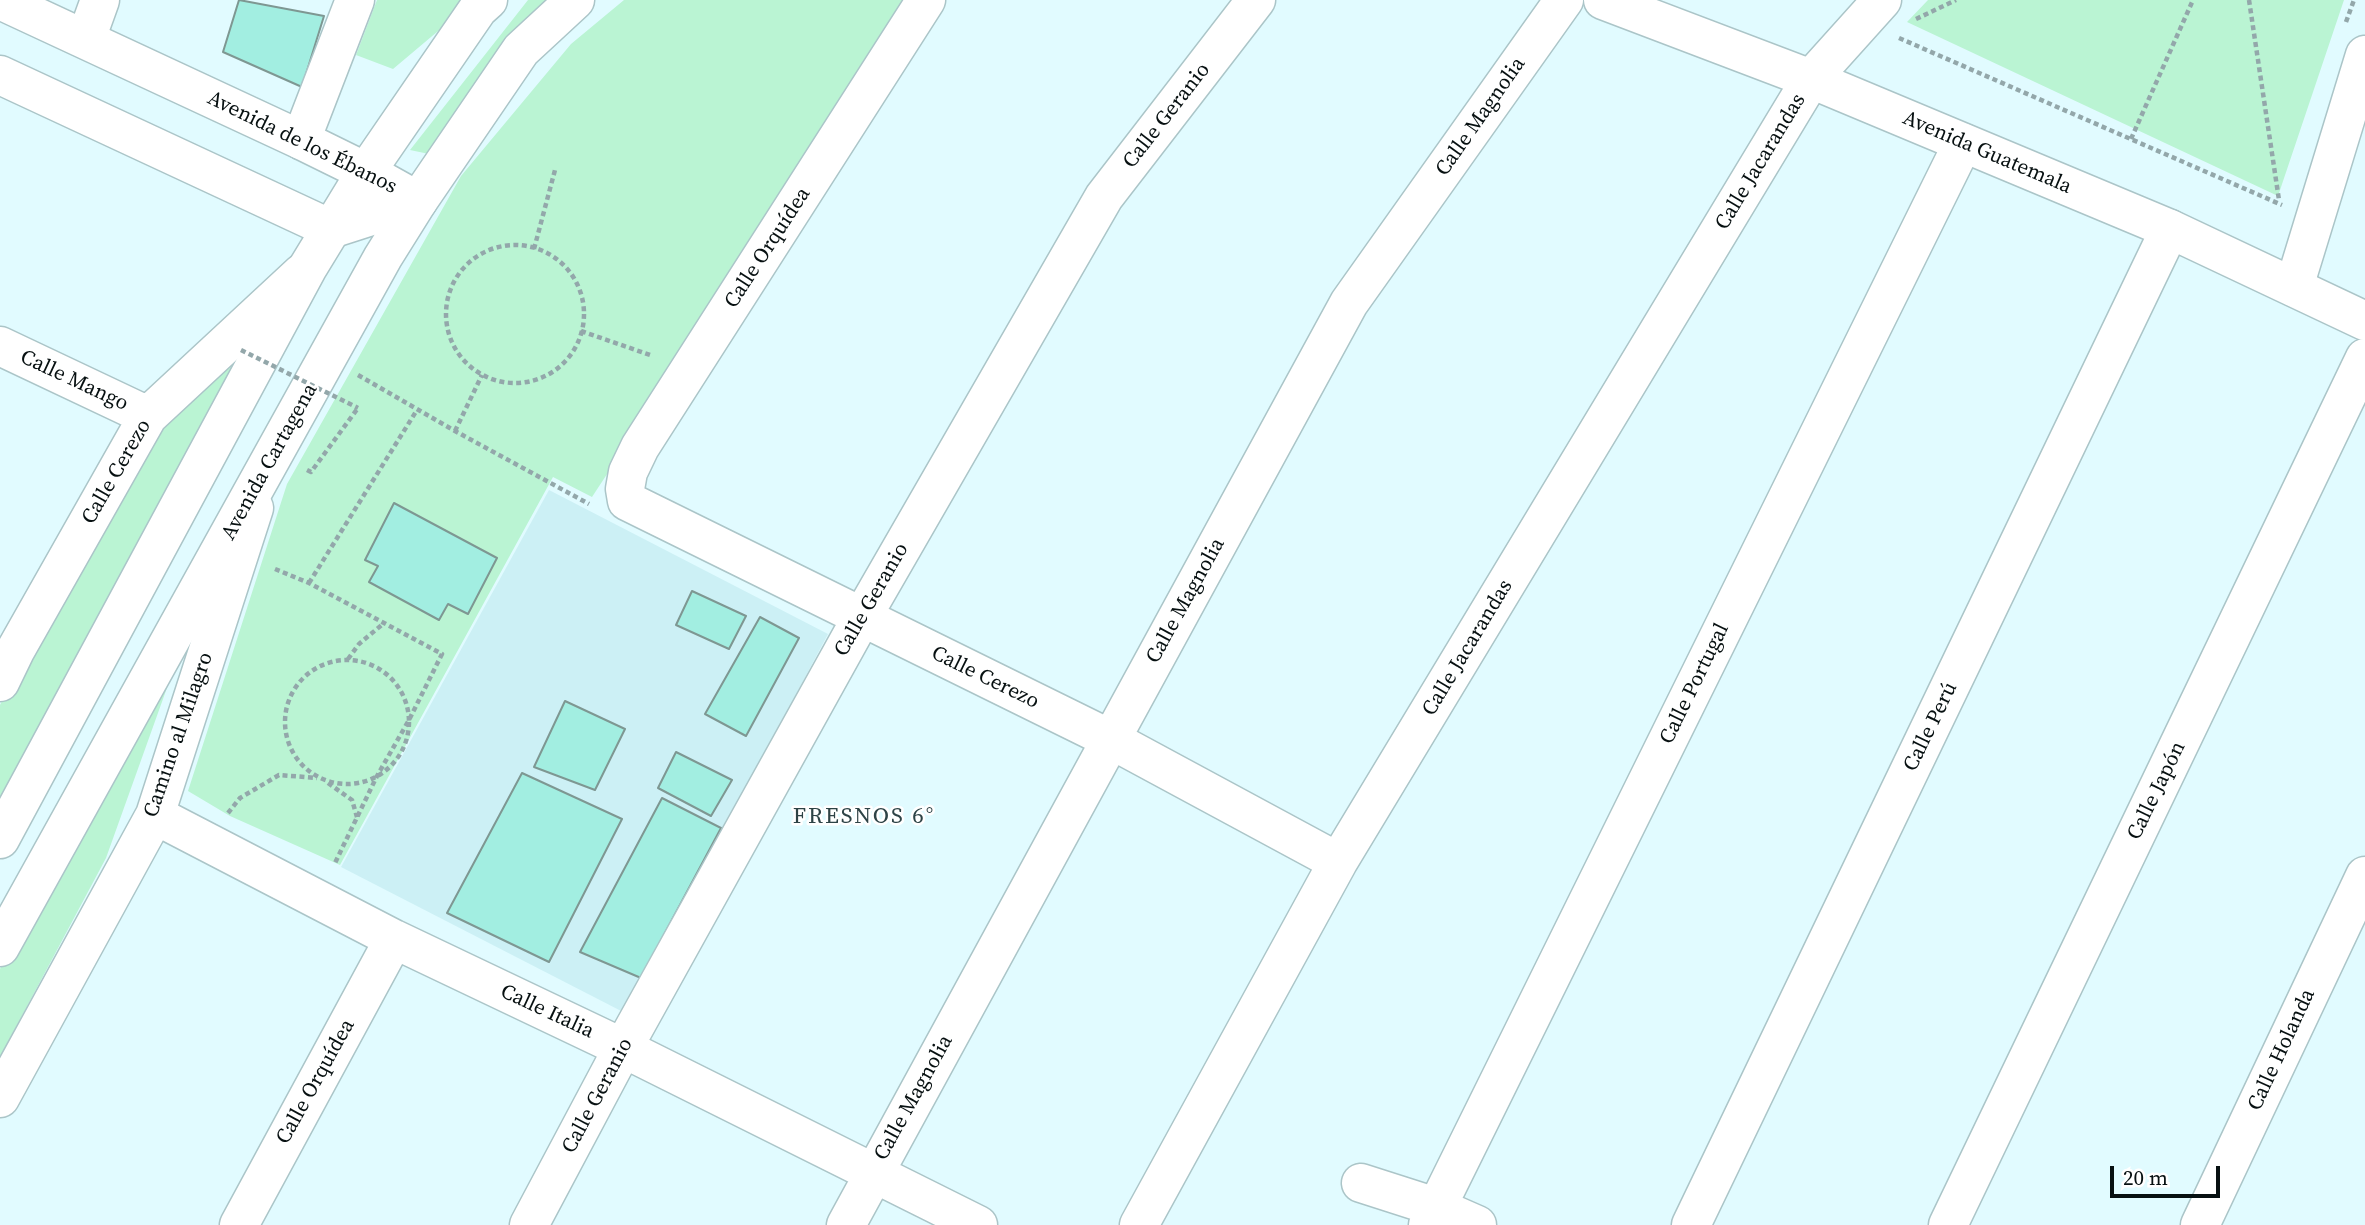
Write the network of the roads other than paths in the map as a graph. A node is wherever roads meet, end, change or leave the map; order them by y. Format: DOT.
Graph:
graph roads {
  1 [pos="0,0"];
  2 [pos="100,0"];
  3 [pos="355,0"];
  4 [pos="488,0"];
  5 [pos="575,0"];
  6 [pos="926,0"];
  7 [pos="1256,0"];
  8 [pos="1564,0"];
  9 [pos="1603,0"];
  10 [pos="1895,11"];
  11 [pos="86,39"];
  12 [pos="2355,41"];
  13 [pos="0,75"];
  14 [pos="1811,79"];
  15 [pos="301,140"];
  16 [pos="1963,143"];
  17 [pos="366,172"];
  18 [pos="418,201"];
  19 [pos="331,229"];
  20 [pos="2170,229"];
  21 [pos="309,267"];
  22 [pos="2294,287"];
  23 [pos="2365,321"];
  24 [pos="0,346"];
  25 [pos="2365,358"];
  26 [pos="148,415"];
  27 [pos="285,468"];
  28 [pos="610,504"];
  29 [pos="862,617"];
  30 [pos="0,682"];
  31 [pos="1110,739"];
  32 [pos="155,815"];
  33 [pos="0,839"];
  34 [pos="1338,862"];
  35 [pos="2365,876"];
  36 [pos="394,939"];
  37 [pos="0,947"];
  38 [pos="623,1048"];
  39 [pos="0,1098"];
  40 [pos="874,1173"];
  41 [pos="1361,1183"];
  42 [pos="1432,1216"];
  43 [pos="239,1225"];
  44 [pos="529,1225"];
  45 [pos="846,1225"];
  46 [pos="978,1225"];
  47 [pos="1139,1225"];
  48 [pos="1478,1225"];
  49 [pos="1691,1225"];
  50 [pos="1948,1225"];
  51 [pos="2200,1225"];
  1 -- 11 [label="street, Avenida de los Ébanos"];
  2 -- 11 [label="street"];
  3 -- 15 [label="street"];
  4 -- 17 [label="street"];
  5 -- 18 [label="street, Avenida Cartagena"];
  6 -- 28 [label="street, Calle Orquídea"];
  7 -- 29 [label="street, Calle Geranio"];
  8 -- 31 [label="street, Calle Magnolia"];
  9 -- 14 [label="street, Avenida Guatemala"];
  10 -- 14 [label="street, Calle Jacarandas"];
  11 -- 15 [label="street, Avenida de los Ébanos"];
  12 -- 22 [label="street"];
  13 -- 19 [label="street"];
  14 -- 16 [label="street, Avenida Guatemala"];
  14 -- 34 [label="street, Calle Jacarandas"];
  15 -- 17 [label="street, Avenida de los Ébanos"];
  16 -- 20 [label="street, Avenida Guatemala"];
  16 -- 42 [label="street, Calle Portugal"];
  17 -- 18 [label="street, Avenida de los Ébanos"];
  17 -- 19 [label="street"];
  18 -- 19 [label="street, Avenida de los Ébanos"];
  18 -- 27 [label="street, Avenida Cartagena"];
  19 -- 21 [label="street"];
  20 -- 22 [label="street, Avenida Guatemala"];
  20 -- 49 [label="street, Calle Perú"];
  21 -- 26 [label="street, Calle Cerezo"];
  21 -- 33 [label="street"];
  22 -- 23 [label="street, Avenida Guatemala"];
  24 -- 26 [label="street, Calle Mango"];
  25 -- 50 [label="street, Calle Japón"];
  26 -- 30 [label="street, Calle Cerezo"];
  27 -- 32 [label="street, Camino al Milagro"];
  27 -- 37 [label="street, Avenida Cartagena"];
  28 -- 29 [label="street, Calle Cerezo"];
  29 -- 31 [label="street, Calle Cerezo"];
  29 -- 38 [label="street, Calle Geranio"];
  31 -- 34 [label="street, Calle Cerezo"];
  31 -- 40 [label="street, Calle Magnolia"];
  32 -- 36 [label="street, Calle Italia"];
  32 -- 39 [label="street, Camino al Milagro"];
  34 -- 47 [label="street, Calle Jacarandas"];
  35 -- 51 [label="street, Calle Holanda"];
  36 -- 38 [label="street, Calle Italia"];
  36 -- 43 [label="street, Calle Orquídea"];
  38 -- 40 [label="street, Calle Italia"];
  38 -- 44 [label="street, Calle Geranio"];
  40 -- 45 [label="street, Calle Magnolia"];
  40 -- 46 [label="street, Calle Italia"];
  41 -- 42 [label="street"];
  42 -- 48 [label="street"];
}
